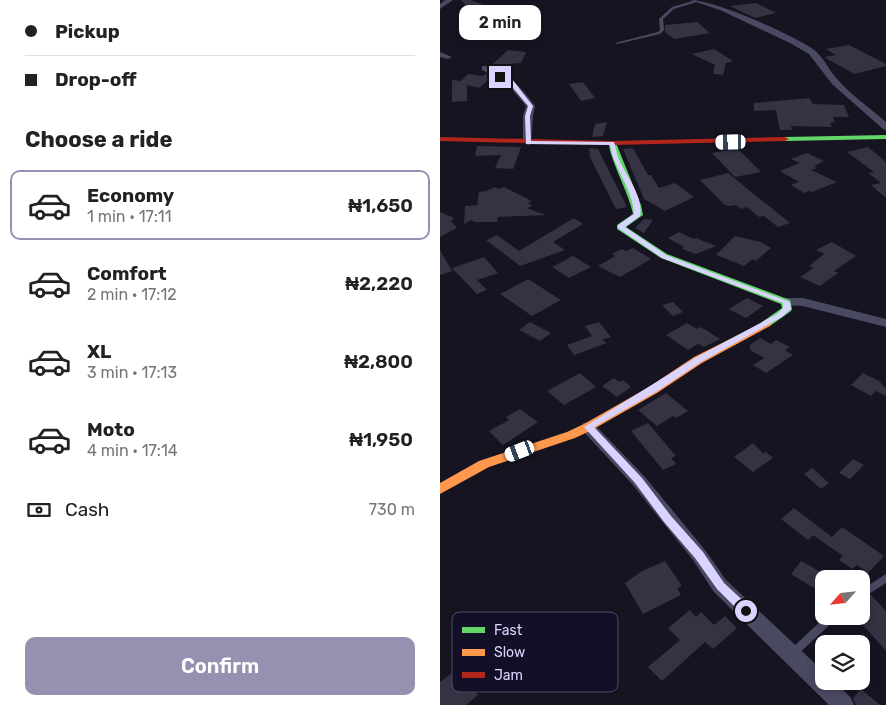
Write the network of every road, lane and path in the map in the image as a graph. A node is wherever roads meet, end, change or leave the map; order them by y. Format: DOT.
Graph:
graph roads {
  1 [pos="450,0"];
  2 [pos="695,0"];
  3 [pos="440,7"];
  4 [pos="617,43"];
  5 [pos="485,68"];
  6 [pos="886,127"];
  7 [pos="886,137"];
  8 [pos="440,140"];
  9 [pos="528,142"];
  10 [pos="612,143"];
  11 [pos="786,302"];
  12 [pos="886,323"];
  13 [pos="588,427"];
  14 [pos="440,489"];
  15 [pos="886,578"];
  16 [pos="870,589"];
  17 [pos="823,625"];
  18 [pos="791,655"];
  19 [pos="844,705"];
  1 -- 3 [label="street"];
  2 -- 4 [label="lane"];
  2 -- 6 [label="street"];
  5 -- 9 [label="street"];
  7 -- 10 [label="street"];
  8 -- 9 [label="street"];
  9 -- 10 [label="street"];
  10 -- 11 [label="street"];
  11 -- 12 [label="street"];
  11 -- 13 [label="street"];
  13 -- 14 [label="street"];
  13 -- 18 [label="street"];
  15 -- 16 [label="lane"];
  17 -- 18 [label="lane"];
  18 -- 19 [label="street"];
}
